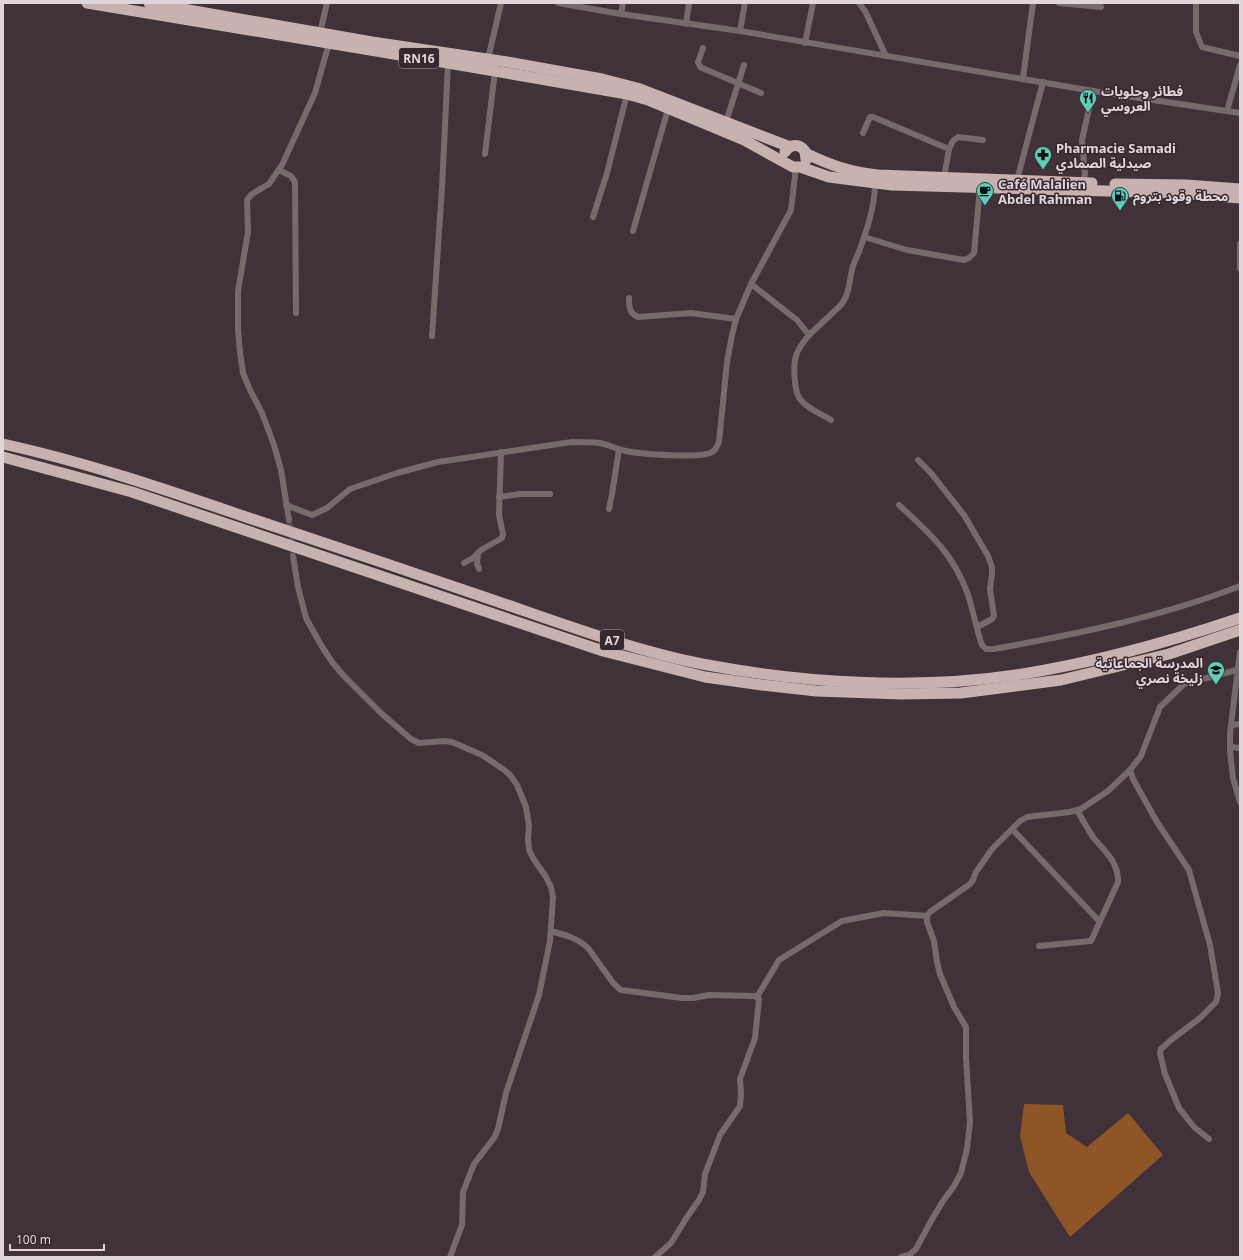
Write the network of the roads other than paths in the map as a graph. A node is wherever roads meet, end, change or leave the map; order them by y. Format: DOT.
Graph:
graph roads {
  1 [pos="87,3"];
  2 [pos="149,3"];
  3 [pos="327,3"];
  4 [pos="501,3"];
  5 [pos="558,3"];
  6 [pos="623,3"];
  7 [pos="689,3"];
  8 [pos="745,3"];
  9 [pos="813,3"];
  10 [pos="859,3"];
  11 [pos="1033,3"];
  12 [pos="1059,3"];
  13 [pos="1196,3"];
  14 [pos="1071,4"];
  15 [pos="1101,7"];
  16 [pos="621,14"];
  17 [pos="686,24"];
  18 [pos="740,31"];
  19 [pos="320,33"];
  20 [pos="806,42"];
  21 [pos="329,43"];
  22 [pos="703,48"];
  23 [pos="886,56"];
  24 [pos="1240,56"];
  25 [pos="488,59"];
  26 [pos="448,63"];
  27 [pos="744,65"];
  28 [pos="1240,65"];
  29 [pos="495,71"];
  30 [pos="1023,78"];
  31 [pos="1043,82"];
  32 [pos="739,83"];
  33 [pos="1093,91"];
  34 [pos="761,93"];
  35 [pos="627,94"];
  36 [pos="668,109"];
  37 [pos="1227,111"];
  38 [pos="1240,113"];
  39 [pos="726,122"];
  40 [pos="863,133"];
  41 [pos="984,140"];
  42 [pos="790,147"];
  43 [pos="949,148"];
  44 [pos="485,154"];
  45 [pos="807,154"];
  46 [pos="794,166"];
  47 [pos="279,170"];
  48 [pos="944,178"];
  49 [pos="1017,180"];
  50 [pos="875,183"];
  51 [pos="1084,183"];
  52 [pos="980,187"];
  53 [pos="1240,189"];
  54 [pos="1240,198"];
  55 [pos="593,217"];
  56 [pos="633,231"];
  57 [pos="864,237"];
  58 [pos="1240,244"];
  59 [pos="1240,269"];
  60 [pos="751,284"];
  61 [pos="629,298"];
  62 [pos="296,313"];
  63 [pos="736,319"];
  64 [pos="809,335"];
  65 [pos="432,336"];
  66 [pos="831,420"];
  67 [pos="3,444"];
  68 [pos="619,449"];
  69 [pos="501,452"];
  70 [pos="3,457"];
  71 [pos="918,460"];
  72 [pos="550,494"];
  73 [pos="499,497"];
  74 [pos="286,505"];
  75 [pos="899,505"];
  76 [pos="609,508"];
  77 [pos="288,520"];
  78 [pos="478,553"];
  79 [pos="293,556"];
  80 [pos="464,563"];
  81 [pos="479,569"];
  82 [pos="1240,586"];
  83 [pos="1240,618"];
  84 [pos="977,627"];
  85 [pos="1240,630"];
  86 [pos="1239,657"];
  87 [pos="1237,670"];
  88 [pos="1237,695"];
  89 [pos="1240,724"];
  90 [pos="1231,725"];
  91 [pos="1230,747"];
  92 [pos="1240,748"];
  93 [pos="1130,770"];
  94 [pos="1240,802"];
  95 [pos="1077,810"];
  96 [pos="1012,829"];
  97 [pos="927,916"];
  98 [pos="1099,922"];
  99 [pos="551,931"];
  100 [pos="1039,946"];
  101 [pos="757,997"];
  102 [pos="1209,1140"];
  103 [pos="450,1257"];
  104 [pos="656,1257"];
  105 [pos="901,1257"];
  1 -- 21 [label="highway, RN16"];
  2 -- 19 [label="highway, RN16"];
  3 -- 19 [label="street"];
  4 -- 25 [label="street"];
  5 -- 16 [label="street"];
  6 -- 16 [label="street"];
  7 -- 17 [label="street"];
  8 -- 18 [label="street"];
  9 -- 20 [label="street"];
  10 -- 23 [label="street"];
  11 -- 30 [label="street"];
  12 -- 14 [label="street"];
  13 -- 24 [label="street"];
  14 -- 15 [label="street"];
  16 -- 17 [label="street"];
  17 -- 18 [label="street"];
  18 -- 20 [label="street"];
  19 -- 25 [label="highway, RN16"];
  20 -- 23 [label="street"];
  21 -- 26 [label="highway, RN16"];
  21 -- 47 [label="street"];
  22 -- 32 [label="street"];
  23 -- 30 [label="street"];
  25 -- 39 [label="highway, RN16"];
  26 -- 29 [label="highway, RN16"];
  26 -- 65 [label="street"];
  27 -- 32 [label="street"];
  28 -- 37 [label="street"];
  29 -- 35 [label="highway, RN16"];
  29 -- 44 [label="street"];
  30 -- 31 [label="street"];
  31 -- 33 [label="street"];
  31 -- 49 [label="street"];
  32 -- 34 [label="street"];
  32 -- 39 [label="street"];
  33 -- 37 [label="street"];
  33 -- 51 [label="street"];
  35 -- 36 [label="highway, RN16"];
  35 -- 55 [label="street"];
  36 -- 46 [label="highway, RN16"];
  36 -- 56 [label="street"];
  37 -- 38 [label="street"];
  39 -- 42 [label="highway, RN16"];
  40 -- 43 [label="street"];
  41 -- 43 [label="street"];
  42 -- 45 [label="highway, RN16"];
  42 -- 46 [label="highway"];
  43 -- 48 [label="street"];
  45 -- 46 [label="highway"];
  45 -- 48 [label="highway, RN16"];
  46 -- 50 [label="highway, RN16"];
  46 -- 60 [label="street"];
  47 -- 62 [label="street"];
  47 -- 74 [label="street"];
  48 -- 49 [label="highway, RN16"];
  49 -- 51 [label="highway, RN16"];
  50 -- 52 [label="highway, RN16"];
  50 -- 57 [label="street"];
  51 -- 53 [label="highway, RN16"];
  52 -- 54 [label="highway, RN16"];
  52 -- 57 [label="street"];
  57 -- 64 [label="street"];
  58 -- 59 [label="street"];
  60 -- 63 [label="street"];
  60 -- 64 [label="street"];
  61 -- 63 [label="street"];
  63 -- 68 [label="street"];
  64 -- 66 [label="street"];
  67 -- 83 [label="highway, A7"];
  68 -- 69 [label="street"];
  68 -- 76 [label="street"];
  69 -- 73 [label="street"];
  69 -- 74 [label="street"];
  70 -- 85 [label="highway, A7"];
  71 -- 84 [label="street"];
  72 -- 73 [label="street"];
  73 -- 78 [label="street"];
  74 -- 77 [label="street"];
  75 -- 84 [label="street"];
  78 -- 80 [label="street"];
  78 -- 81 [label="street"];
  79 -- 99 [label="street"];
  82 -- 84 [label="street"];
  86 -- 87 [label="street"];
  87 -- 88 [label="street"];
  87 -- 93 [label="street"];
  88 -- 90 [label="street"];
  89 -- 90 [label="street"];
  90 -- 91 [label="street"];
  91 -- 92 [label="street"];
  91 -- 94 [label="street"];
  93 -- 95 [label="street"];
  93 -- 102 [label="street"];
  95 -- 96 [label="street"];
  95 -- 98 [label="street"];
  96 -- 97 [label="street"];
  96 -- 98 [label="street"];
  97 -- 101 [label="street"];
  97 -- 105 [label="street"];
  98 -- 100 [label="street"];
  99 -- 101 [label="street"];
  99 -- 103 [label="street"];
  101 -- 104 [label="street"];
}
